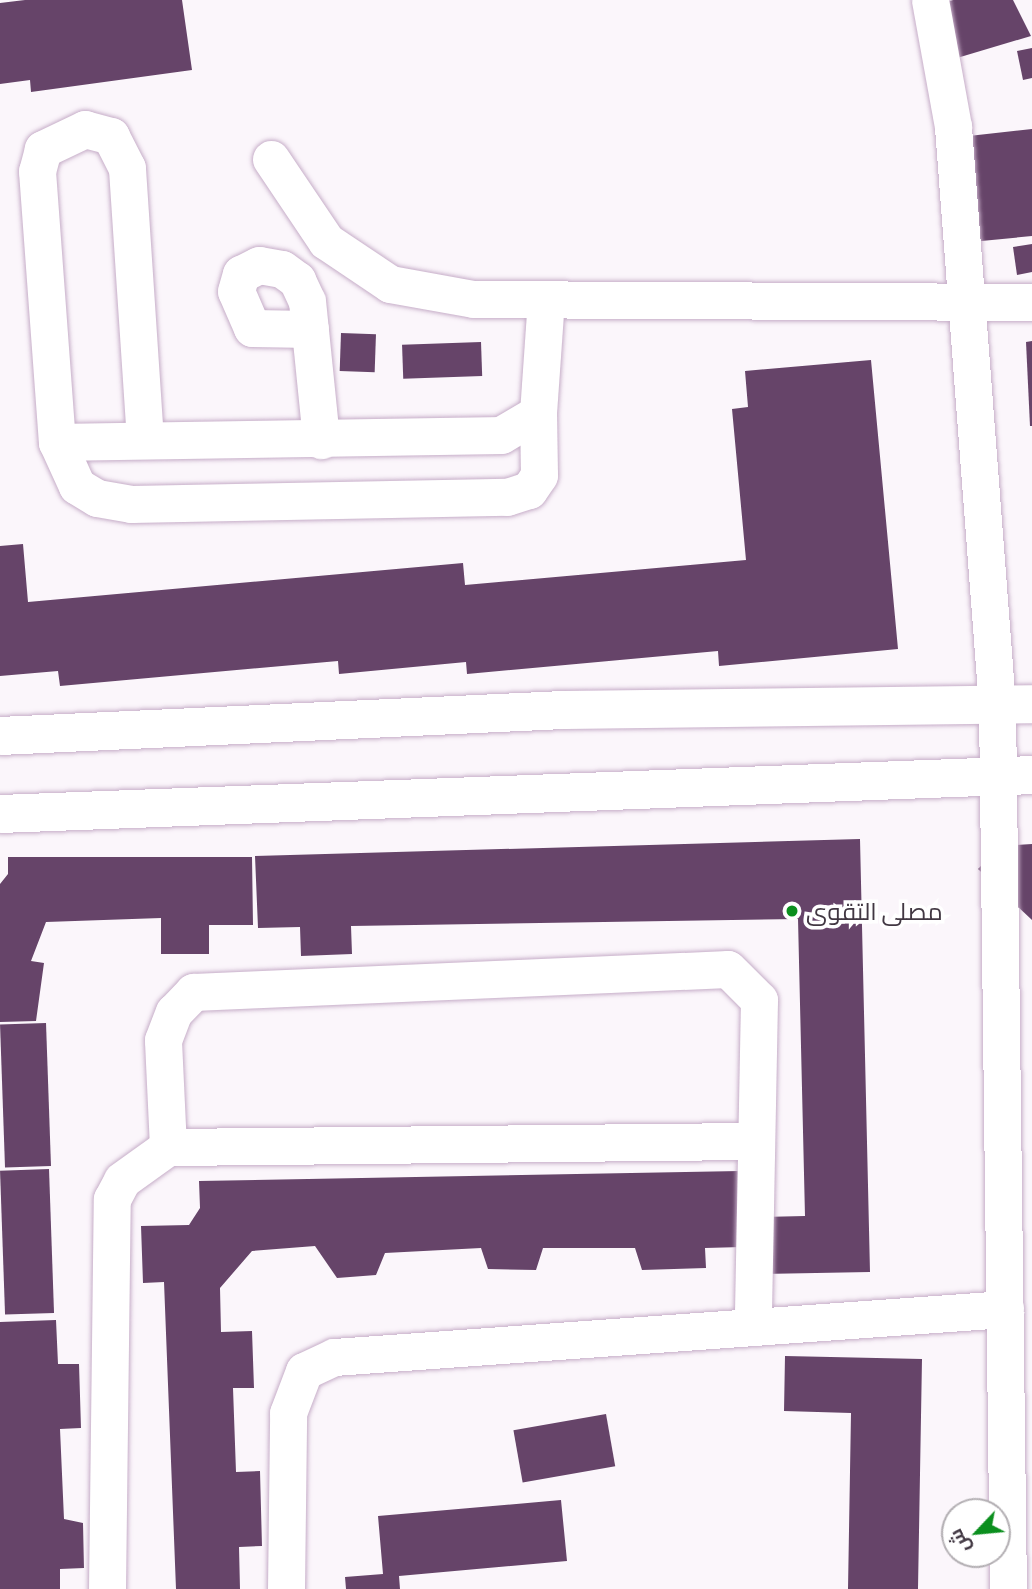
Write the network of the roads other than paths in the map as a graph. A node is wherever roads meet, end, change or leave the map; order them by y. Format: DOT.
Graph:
graph roads {
  1 [pos="930,0"];
  2 [pos="271,159"];
  3 [pos="547,300"];
  4 [pos="1032,302"];
  5 [pos="968,304"];
  6 [pos="310,329"];
  7 [pos="538,414"];
  8 [pos="145,440"];
  9 [pos="321,440"];
  10 [pos="57,442"];
  11 [pos="1015,705"];
  12 [pos="0,736"];
  13 [pos="1015,776"];
  14 [pos="0,814"];
  15 [pos="753,1141"];
  16 [pos="168,1147"];
  17 [pos="1005,1309"];
  18 [pos="753,1324"];
  19 [pos="107,1589"];
  20 [pos="286,1589"];
  21 [pos="1008,1589"];
  1 -- 5 [label="street"];
  2 -- 3 [label="street"];
  3 -- 5 [label="street"];
  3 -- 7 [label="street"];
  4 -- 5 [label="street"];
  5 -- 11 [label="street"];
  6 -- 9 [label="street"];
  7 -- 9 [label="street"];
  7 -- 10 [label="street"];
  8 -- 9 [label="street"];
  8 -- 10 [label="street"];
  8 -- 10 [label="street"];
  11 -- 12 [label="main road"];
  11 -- 13 [label="street"];
  13 -- 14 [label="main road"];
  13 -- 17 [label="street"];
  15 -- 16 [label="street"];
  15 -- 16 [label="street"];
  15 -- 18 [label="street"];
  16 -- 19 [label="street"];
  17 -- 18 [label="street"];
  17 -- 21 [label="street"];
  18 -- 20 [label="street"];
}
